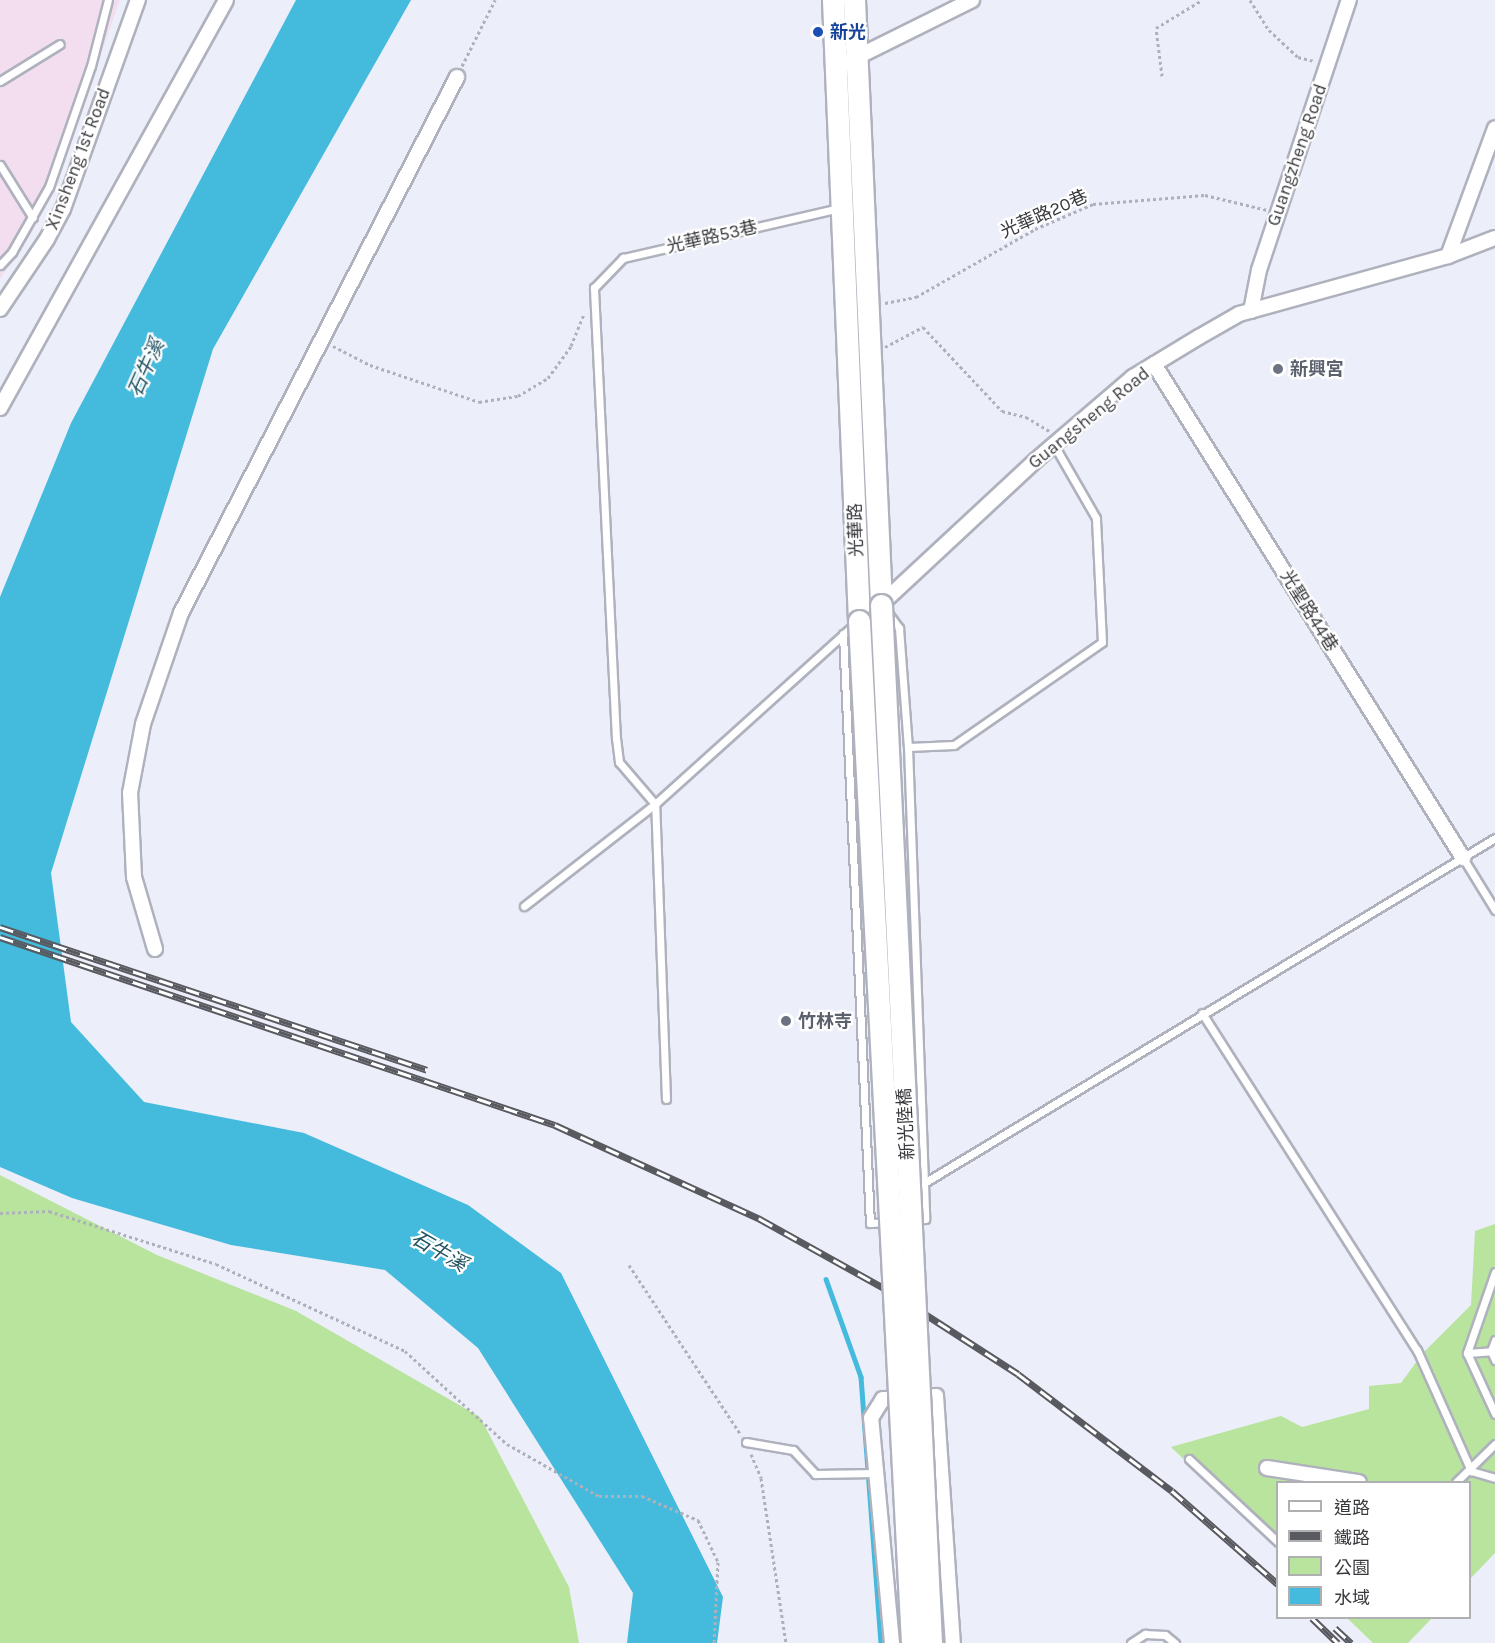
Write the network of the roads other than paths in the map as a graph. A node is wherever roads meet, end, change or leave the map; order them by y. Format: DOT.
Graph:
graph roads {
  1 [pos="108,0"];
  2 [pos="138,0"];
  3 [pos="226,0"];
  4 [pos="833,0"];
  5 [pos="854,0"];
  6 [pos="972,0"];
  7 [pos="1348,0"];
  8 [pos="60,44"];
  9 [pos="857,59"];
  10 [pos="835,68"];
  11 [pos="457,77"];
  12 [pos="0,81"];
  13 [pos="1495,128"];
  14 [pos="0,165"];
  15 [pos="843,207"];
  16 [pos="33,218"];
  17 [pos="1495,238"];
  18 [pos="1448,256"];
  19 [pos="866,259"];
  20 [pos="844,261"];
  21 [pos="0,265"];
  22 [pos="0,309"];
  23 [pos="1251,311"];
  24 [pos="1154,364"];
  25 [pos="0,408"];
  26 [pos="1057,441"];
  27 [pos="881,605"];
  28 [pos="851,627"];
  29 [pos="908,747"];
  30 [pos="655,804"];
  31 [pos="1495,838"];
  32 [pos="1463,858"];
  33 [pos="524,906"];
  34 [pos="1495,910"];
  35 [pos="155,949"];
  36 [pos="1202,1013"];
  37 [pos="666,1100"];
  38 [pos="924,1183"];
  39 [pos="1495,1272"];
  40 [pos="1495,1340"];
  41 [pos="1493,1351"];
  42 [pos="1467,1353"];
  43 [pos="1495,1360"];
  44 [pos="1495,1414"];
  45 [pos="746,1442"];
  46 [pos="1495,1444"];
  47 [pos="1190,1459"];
  48 [pos="1267,1468"];
  49 [pos="1471,1470"];
  50 [pos="876,1473"];
  51 [pos="1495,1478"];
  52 [pos="1352,1481"];
  53 [pos="1457,1481"];
  54 [pos="1276,1540"];
  55 [pos="892,1643"];
  56 [pos="912,1643"];
  57 [pos="932,1643"];
  58 [pos="953,1643"];
  59 [pos="1131,1643"];
  60 [pos="1175,1643"];
  1 -- 16 [label="lane"];
  2 -- 22 [label="street, Xinsheng 1st Road"];
  3 -- 25 [label="street"];
  4 -- 10 [label="main road, 光華路"];
  5 -- 9 [label="main road, 光華路"];
  6 -- 9 [label="street"];
  7 -- 23 [label="street, Guangzheng Road"];
  8 -- 12 [label="lane"];
  9 -- 10 [label="street"];
  9 -- 19 [label="main road, 光華路"];
  10 -- 15 [label="main road, 光華路"];
  11 -- 35 [label="street"];
  13 -- 18 [label="street"];
  14 -- 16 [label="lane"];
  15 -- 20 [label="main road, 光華路"];
  15 -- 30 [label="lane, 光華路53巷"];
  16 -- 21 [label="lane"];
  17 -- 18 [label="street, Guangsheng Road"];
  18 -- 23 [label="street, Guangsheng Road"];
  19 -- 20 [label="main road"];
  19 -- 27 [label="main road, 光華路"];
  20 -- 28 [label="main road, 光華路"];
  23 -- 24 [label="street, Guangsheng Road"];
  24 -- 26 [label="street, Guangsheng Road"];
  24 -- 32 [label="street, 光聖路44巷"];
  26 -- 27 [label="street, Guangsheng Road"];
  26 -- 29 [label="lane"];
  27 -- 28 [label="street, Guangsheng Road"];
  27 -- 29 [label="lane"];
  27 -- 57 [label="main road, 新光陸橋, bridge"];
  28 -- 30 [label="lane"];
  28 -- 38 [label="lane"];
  28 -- 56 [label="main road, 新光陸橋, bridge"];
  29 -- 38 [label="lane"];
  30 -- 33 [label="lane"];
  30 -- 37 [label="lane"];
  31 -- 32 [label="lane"];
  32 -- 34 [label="lane"];
  32 -- 36 [label="lane"];
  36 -- 38 [label="lane"];
  36 -- 49 [label="lane"];
  39 -- 42 [label="lane"];
  40 -- 41 [label="lane"];
  41 -- 42 [label="lane"];
  41 -- 43 [label="lane"];
  42 -- 44 [label="lane"];
  45 -- 50 [label="lane"];
  46 -- 49 [label="lane"];
  47 -- 54 [label="lane"];
  48 -- 52 [label="street"];
  49 -- 51 [label="lane"];
  49 -- 53 [label="lane"];
  50 -- 55 [label="street"];
  50 -- 58 [label="street"];
  59 -- 60 [label="lane"];
}
